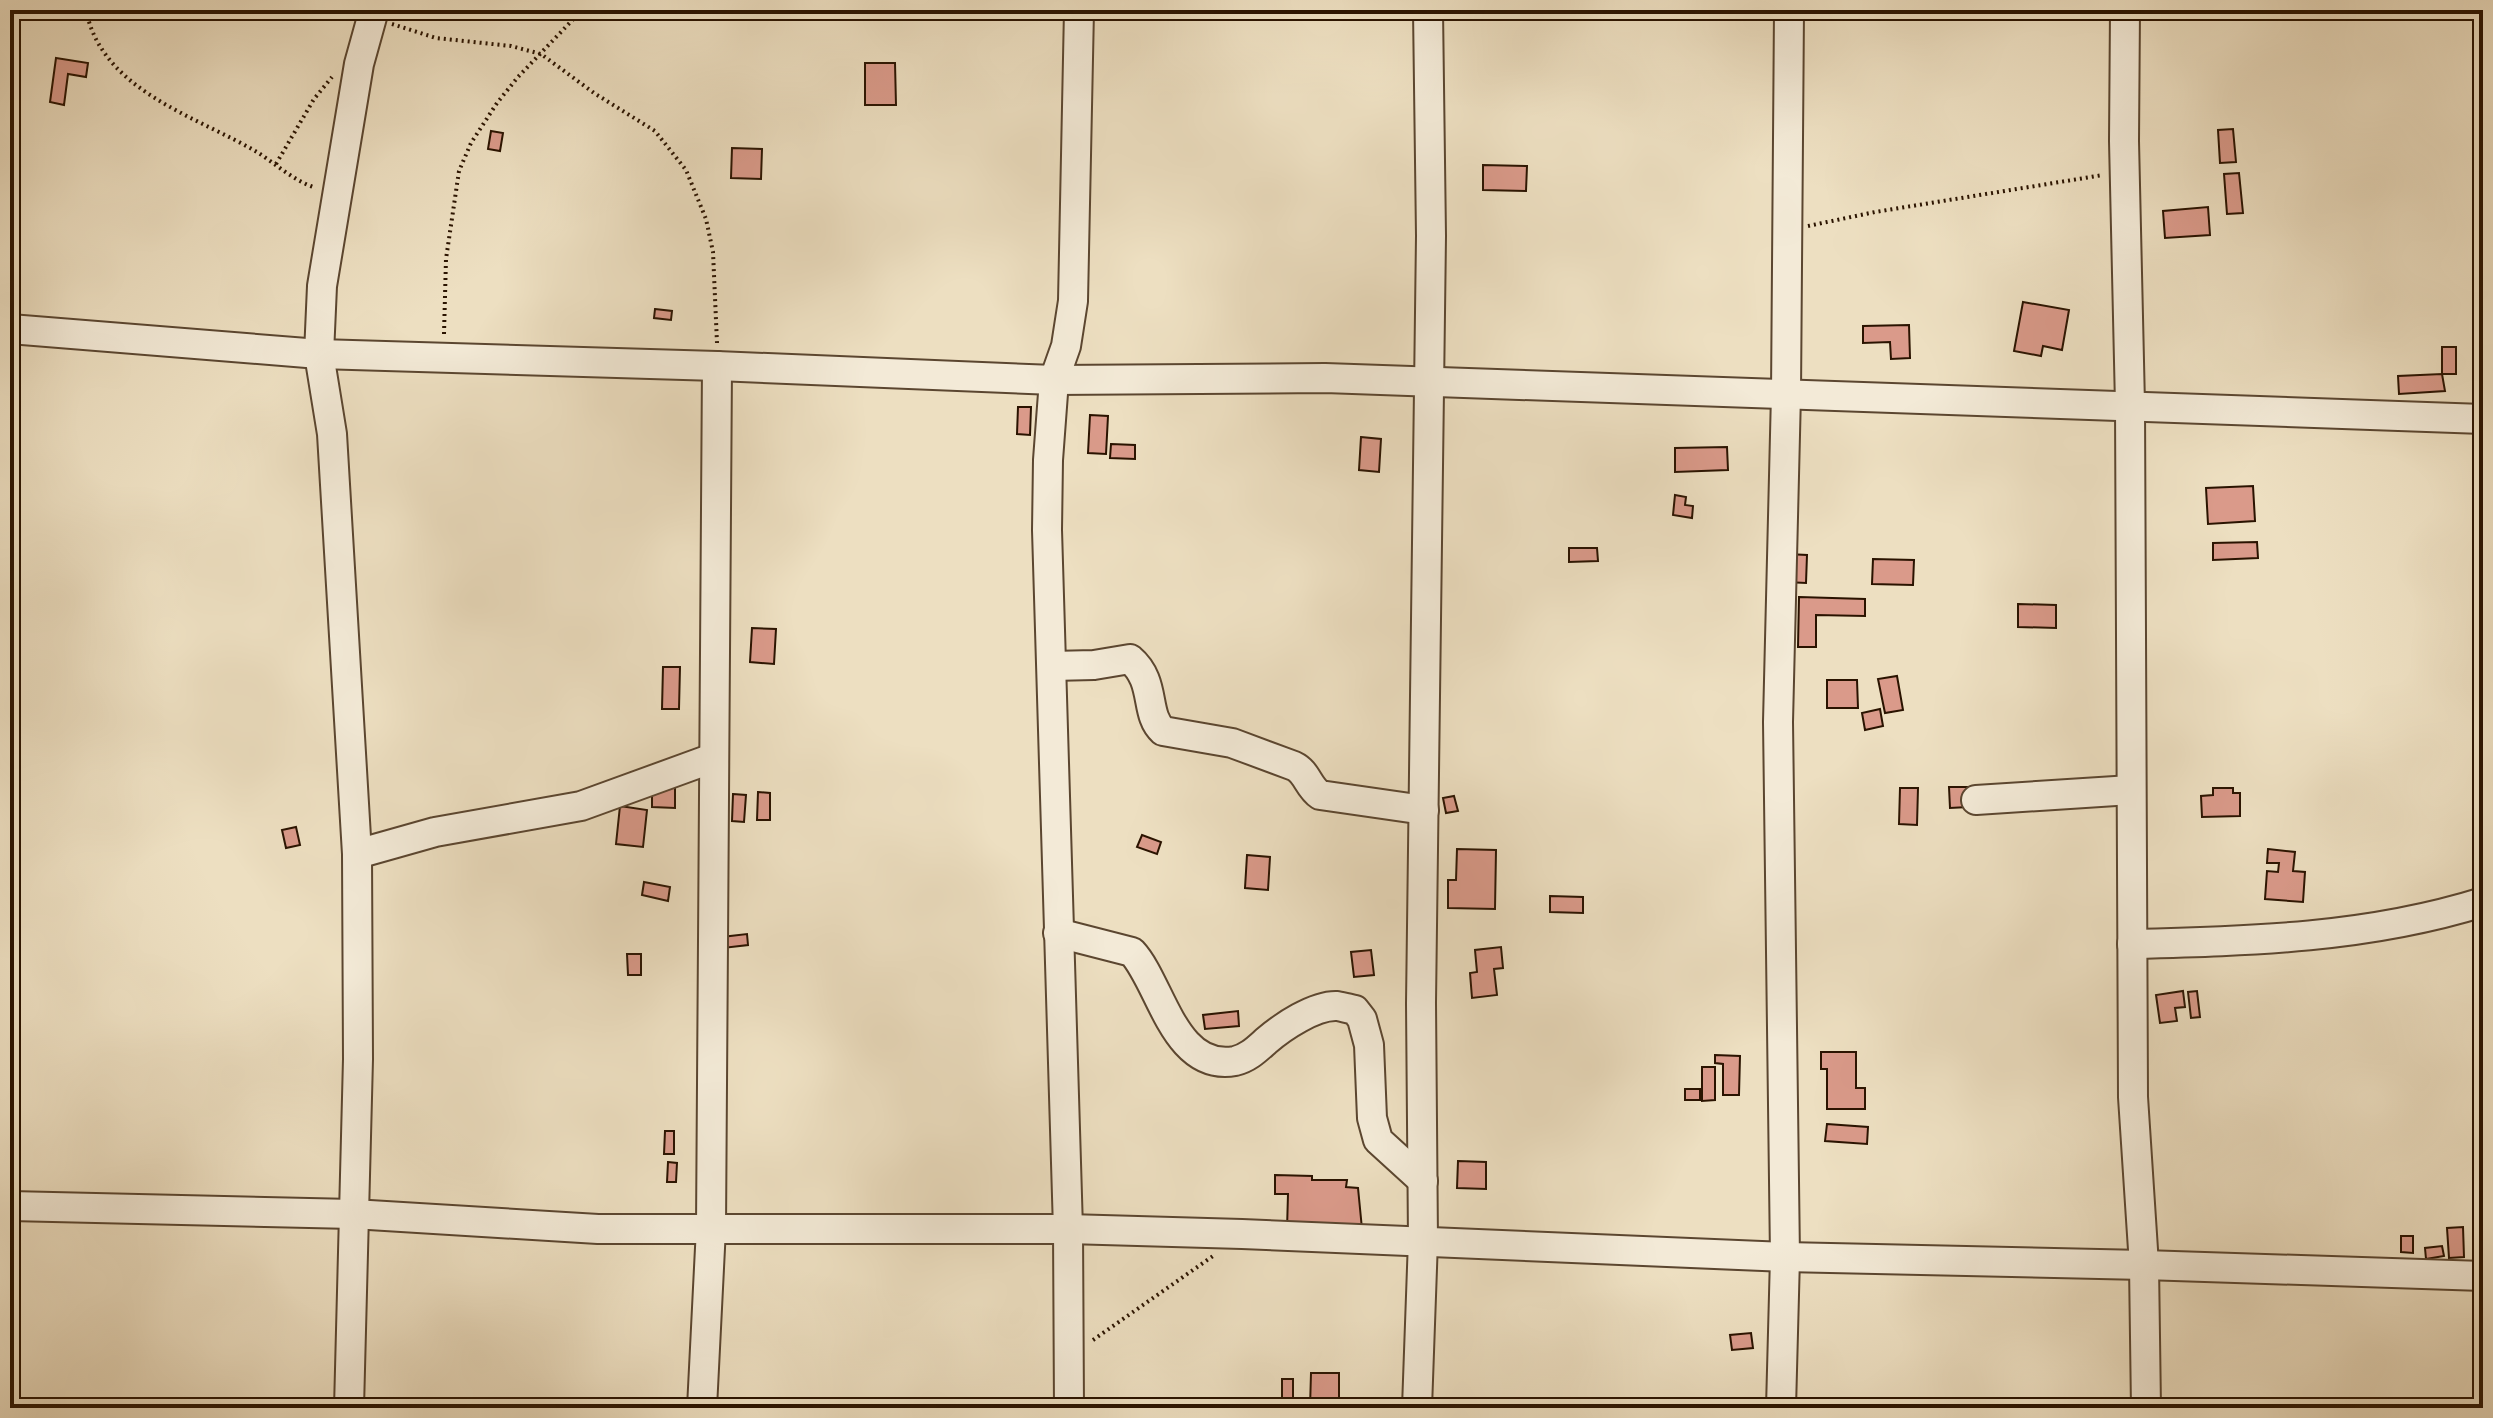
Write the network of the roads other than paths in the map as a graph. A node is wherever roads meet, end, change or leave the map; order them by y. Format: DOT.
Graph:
graph roads {
  1 [pos="1079,10"];
  2 [pos="1428,10"];
  3 [pos="1789,10"];
  4 [pos="2125,10"];
  5 [pos="372,14"];
  6 [pos="10,329"];
  7 [pos="319,354"];
  8 [pos="717,366"];
  9 [pos="1054,380"];
  10 [pos="1430,383"];
  11 [pos="1786,394"];
  12 [pos="2130,405"];
  13 [pos="2483,419"];
  14 [pos="1052,666"];
  15 [pos="713,758"];
  16 [pos="2131,790"];
  17 [pos="1976,800"];
  18 [pos="1424,810"];
  19 [pos="357,854"];
  20 [pos="2483,902"];
  21 [pos="1058,933"];
  22 [pos="2132,944"];
  23 [pos="1423,1181"];
  24 [pos="10,1206"];
  25 [pos="353,1214"];
  26 [pos="711,1228"];
  27 [pos="1068,1229"];
  28 [pos="1423,1240"];
  29 [pos="1785,1257"];
  30 [pos="2144,1265"];
  31 [pos="2483,1276"];
  32 [pos="349,1408"];
  33 [pos="702,1408"];
  34 [pos="1069,1408"];
  35 [pos="1417,1408"];
  36 [pos="1781,1408"];
  37 [pos="2146,1408"];
  1 -- 9 [label="street"];
  2 -- 10 [label="street"];
  3 -- 11 [label="street"];
  4 -- 12 [label="street"];
  5 -- 7 [label="street"];
  6 -- 7 [label="street"];
  7 -- 8 [label="street"];
  7 -- 19 [label="street"];
  8 -- 9 [label="street"];
  8 -- 15 [label="street"];
  9 -- 10 [label="street"];
  9 -- 14 [label="street"];
  10 -- 11 [label="street"];
  10 -- 18 [label="street"];
  11 -- 12 [label="street"];
  11 -- 29 [label="street"];
  12 -- 13 [label="street"];
  12 -- 16 [label="street"];
  14 -- 18 [label="street"];
  14 -- 21 [label="street"];
  15 -- 19 [label="street"];
  15 -- 26 [label="street"];
  16 -- 17 [label="street"];
  16 -- 22 [label="street"];
  18 -- 23 [label="street"];
  19 -- 25 [label="street"];
  20 -- 22 [label="street"];
  21 -- 23 [label="street"];
  21 -- 27 [label="street"];
  22 -- 30 [label="street"];
  23 -- 28 [label="street"];
  24 -- 25 [label="street"];
  25 -- 26 [label="street"];
  25 -- 32 [label="street"];
  26 -- 27 [label="street"];
  26 -- 33 [label="street"];
  27 -- 28 [label="street"];
  27 -- 34 [label="street"];
  28 -- 29 [label="street"];
  28 -- 35 [label="street"];
  29 -- 30 [label="street"];
  29 -- 36 [label="street"];
  30 -- 31 [label="street"];
  30 -- 37 [label="street"];
}
